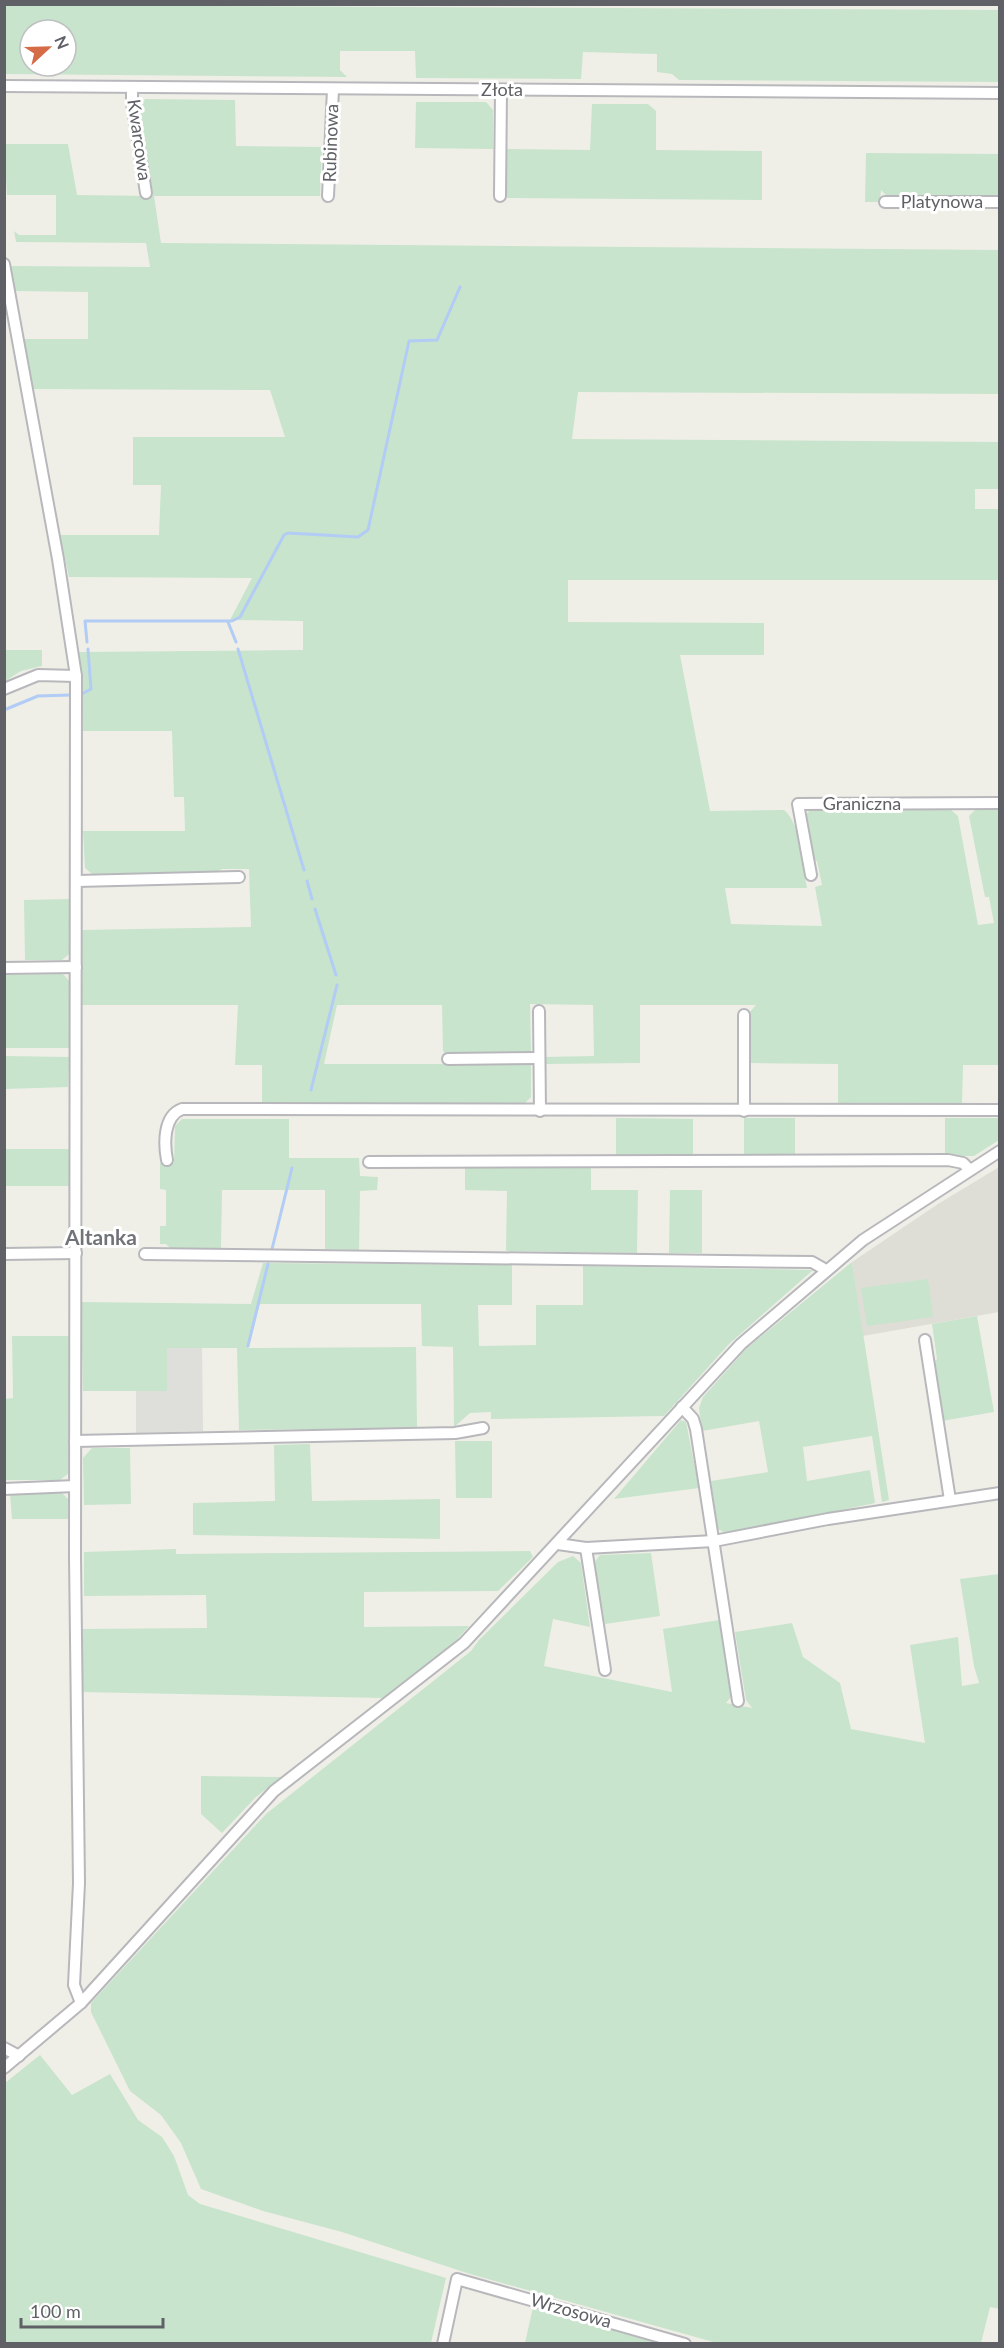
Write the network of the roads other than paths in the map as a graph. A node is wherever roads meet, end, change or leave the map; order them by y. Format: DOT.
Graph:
graph roads {
  1 [pos="4,86"];
  2 [pos="132,87"];
  3 [pos="333,89"];
  4 [pos="501,90"];
  5 [pos="999,93"];
  6 [pos="146,192"];
  7 [pos="328,196"];
  8 [pos="500,196"];
  9 [pos="885,202"];
  10 [pos="999,202"];
  11 [pos="4,264"];
  12 [pos="76,676"];
  13 [pos="4,689"];
  14 [pos="999,802"];
  15 [pos="811,875"];
  16 [pos="239,877"];
  17 [pos="77,880"];
  18 [pos="76,967"];
  19 [pos="4,968"];
  20 [pos="539,1011"];
  21 [pos="744,1014"];
  22 [pos="539,1058"];
  23 [pos="448,1059"];
  24 [pos="999,1110"];
  25 [pos="540,1111"];
  26 [pos="744,1111"];
  27 [pos="999,1151"];
  28 [pos="167,1160"];
  29 [pos="369,1162"];
  30 [pos="970,1170"];
  31 [pos="76,1253"];
  32 [pos="4,1254"];
  33 [pos="145,1254"];
  34 [pos="826,1270"];
  35 [pos="925,1340"];
  36 [pos="682,1407"];
  37 [pos="483,1428"];
  38 [pos="75,1441"];
  39 [pos="75,1486"];
  40 [pos="4,1489"];
  41 [pos="999,1494"];
  42 [pos="950,1500"];
  43 [pos="714,1541"];
  44 [pos="558,1544"];
  45 [pos="586,1548"];
  46 [pos="605,1670"];
  47 [pos="738,1701"];
  48 [pos="81,2003"];
  49 [pos="4,2048"];
  50 [pos="20,2056"];
  51 [pos="4,2068"];
  52 [pos="443,2343"];
  53 [pos="685,2343"];
  1 -- 2 [label="street, Złota"];
  2 -- 3 [label="street, Złota"];
  2 -- 6 [label="street, Kwarcowa"];
  3 -- 4 [label="street, Złota"];
  3 -- 7 [label="street, Rubinowa"];
  4 -- 5 [label="street, Złota"];
  4 -- 8 [label="street"];
  9 -- 10 [label="street, Platynowa"];
  11 -- 12 [label="street"];
  12 -- 13 [label="street"];
  12 -- 17 [label="street"];
  14 -- 15 [label="street, Graniczna"];
  16 -- 17 [label="street"];
  17 -- 18 [label="street"];
  18 -- 19 [label="street"];
  18 -- 31 [label="street"];
  20 -- 22 [label="street"];
  21 -- 26 [label="street"];
  22 -- 23 [label="street"];
  22 -- 25 [label="street"];
  24 -- 26 [label="street"];
  25 -- 26 [label="street"];
  25 -- 28 [label="street"];
  27 -- 30 [label="street"];
  29 -- 30 [label="street"];
  30 -- 34 [label="street"];
  31 -- 32 [label="street"];
  31 -- 38 [label="street"];
  33 -- 34 [label="street"];
  34 -- 36 [label="street"];
  35 -- 42 [label="street"];
  36 -- 43 [label="street"];
  36 -- 44 [label="street"];
  37 -- 38 [label="street"];
  38 -- 39 [label="street"];
  39 -- 40 [label="street"];
  39 -- 48 [label="street"];
  41 -- 42 [label="street"];
  42 -- 43 [label="street"];
  43 -- 45 [label="street"];
  43 -- 47 [label="street"];
  44 -- 45 [label="street"];
  44 -- 48 [label="street"];
  45 -- 46 [label="street"];
  48 -- 50 [label="street"];
  49 -- 50 [label="street"];
  50 -- 51 [label="street"];
  52 -- 53 [label="street, Wrzosowa"];
}
